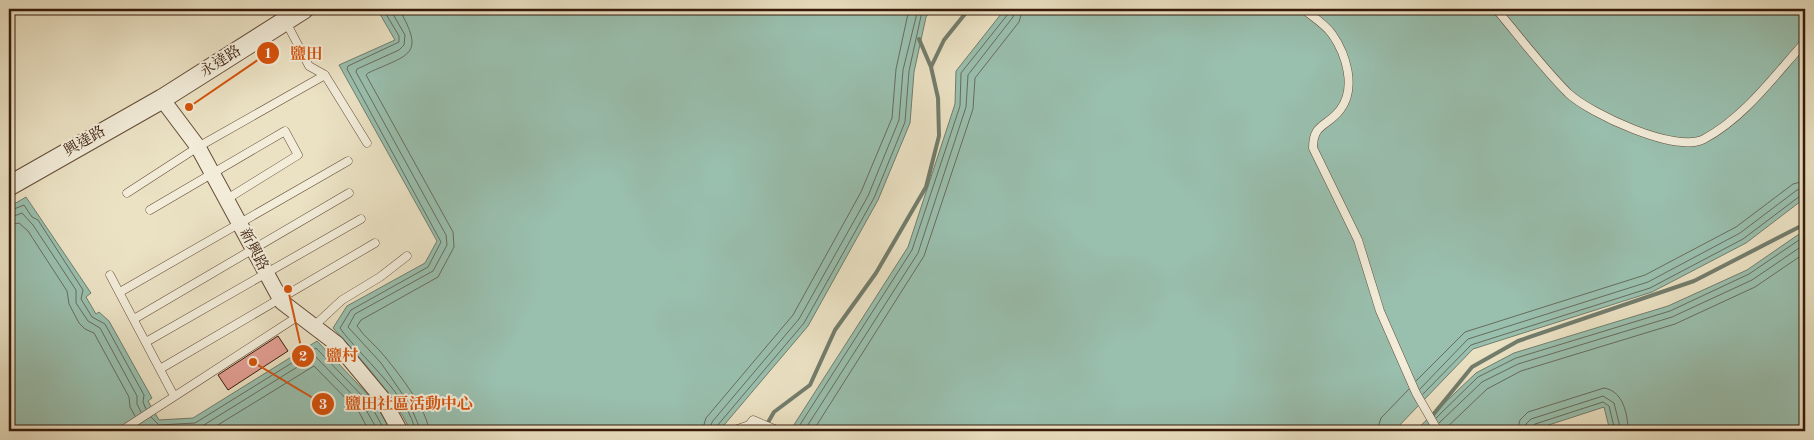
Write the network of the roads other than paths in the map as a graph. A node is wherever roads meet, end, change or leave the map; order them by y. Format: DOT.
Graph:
graph roads {
  1 [pos="304,9"];
  2 [pos="1496,9"];
  3 [pos="1307,10"];
  4 [pos="286,22"];
  5 [pos="1805,42"];
  6 [pos="325,75"];
  7 [pos="162,99"];
  8 [pos="367,144"];
  9 [pos="198,147"];
  10 [pos="348,161"];
  11 [pos="213,174"];
  12 [pos="9,186"];
  13 [pos="127,193"];
  14 [pos="349,193"];
  15 [pos="227,199"];
  16 [pos="150,210"];
  17 [pos="361,219"];
  18 [pos="240,223"];
  19 [pos="376,243"];
  20 [pos="253,249"];
  21 [pos="407,256"];
  22 [pos="265,274"];
  23 [pos="110,275"];
  24 [pos="120,292"];
  25 [pos="280,299"];
  26 [pos="300,315"];
  27 [pos="134,319"];
  28 [pos="313,326"];
  29 [pos="146,342"];
  30 [pos="160,369"];
  31 [pos="174,396"];
  32 [pos="121,431"];
  33 [pos="400,431"];
  34 [pos="732,431"];
  35 [pos="779,431"];
  36 [pos="1438,431"];
  1 -- 4 [label="street, 永達路"];
  2 -- 5 [label="lane"];
  3 -- 36 [label="lane"];
  4 -- 6 [label="lane"];
  4 -- 7 [label="street, 永達路"];
  6 -- 8 [label="lane"];
  6 -- 9 [label="lane"];
  7 -- 9 [label="street, 新興路"];
  7 -- 12 [label="street, 興達路"];
  9 -- 11 [label="street, 新興路"];
  9 -- 13 [label="lane"];
  10 -- 18 [label="lane"];
  11 -- 15 [label="street, 新興路"];
  11 -- 15 [label="lane"];
  11 -- 16 [label="lane"];
  14 -- 20 [label="lane"];
  15 -- 18 [label="street, 新興路"];
  17 -- 22 [label="lane"];
  18 -- 20 [label="street, 新興路"];
  18 -- 24 [label="lane"];
  19 -- 25 [label="lane"];
  20 -- 22 [label="street, 新興路"];
  20 -- 27 [label="lane"];
  21 -- 28 [label="lane"];
  22 -- 25 [label="street, 新興路"];
  22 -- 29 [label="lane"];
  23 -- 24 [label="lane"];
  24 -- 27 [label="lane"];
  25 -- 26 [label="street, 新興路"];
  25 -- 30 [label="lane"];
  26 -- 28 [label="street, 新興路"];
  26 -- 31 [label="lane"];
  27 -- 29 [label="lane"];
  28 -- 33 [label="street, 新興路"];
  29 -- 30 [label="lane"];
  30 -- 31 [label="lane"];
  31 -- 32 [label="lane"];
  34 -- 35 [label="lane"];
}
